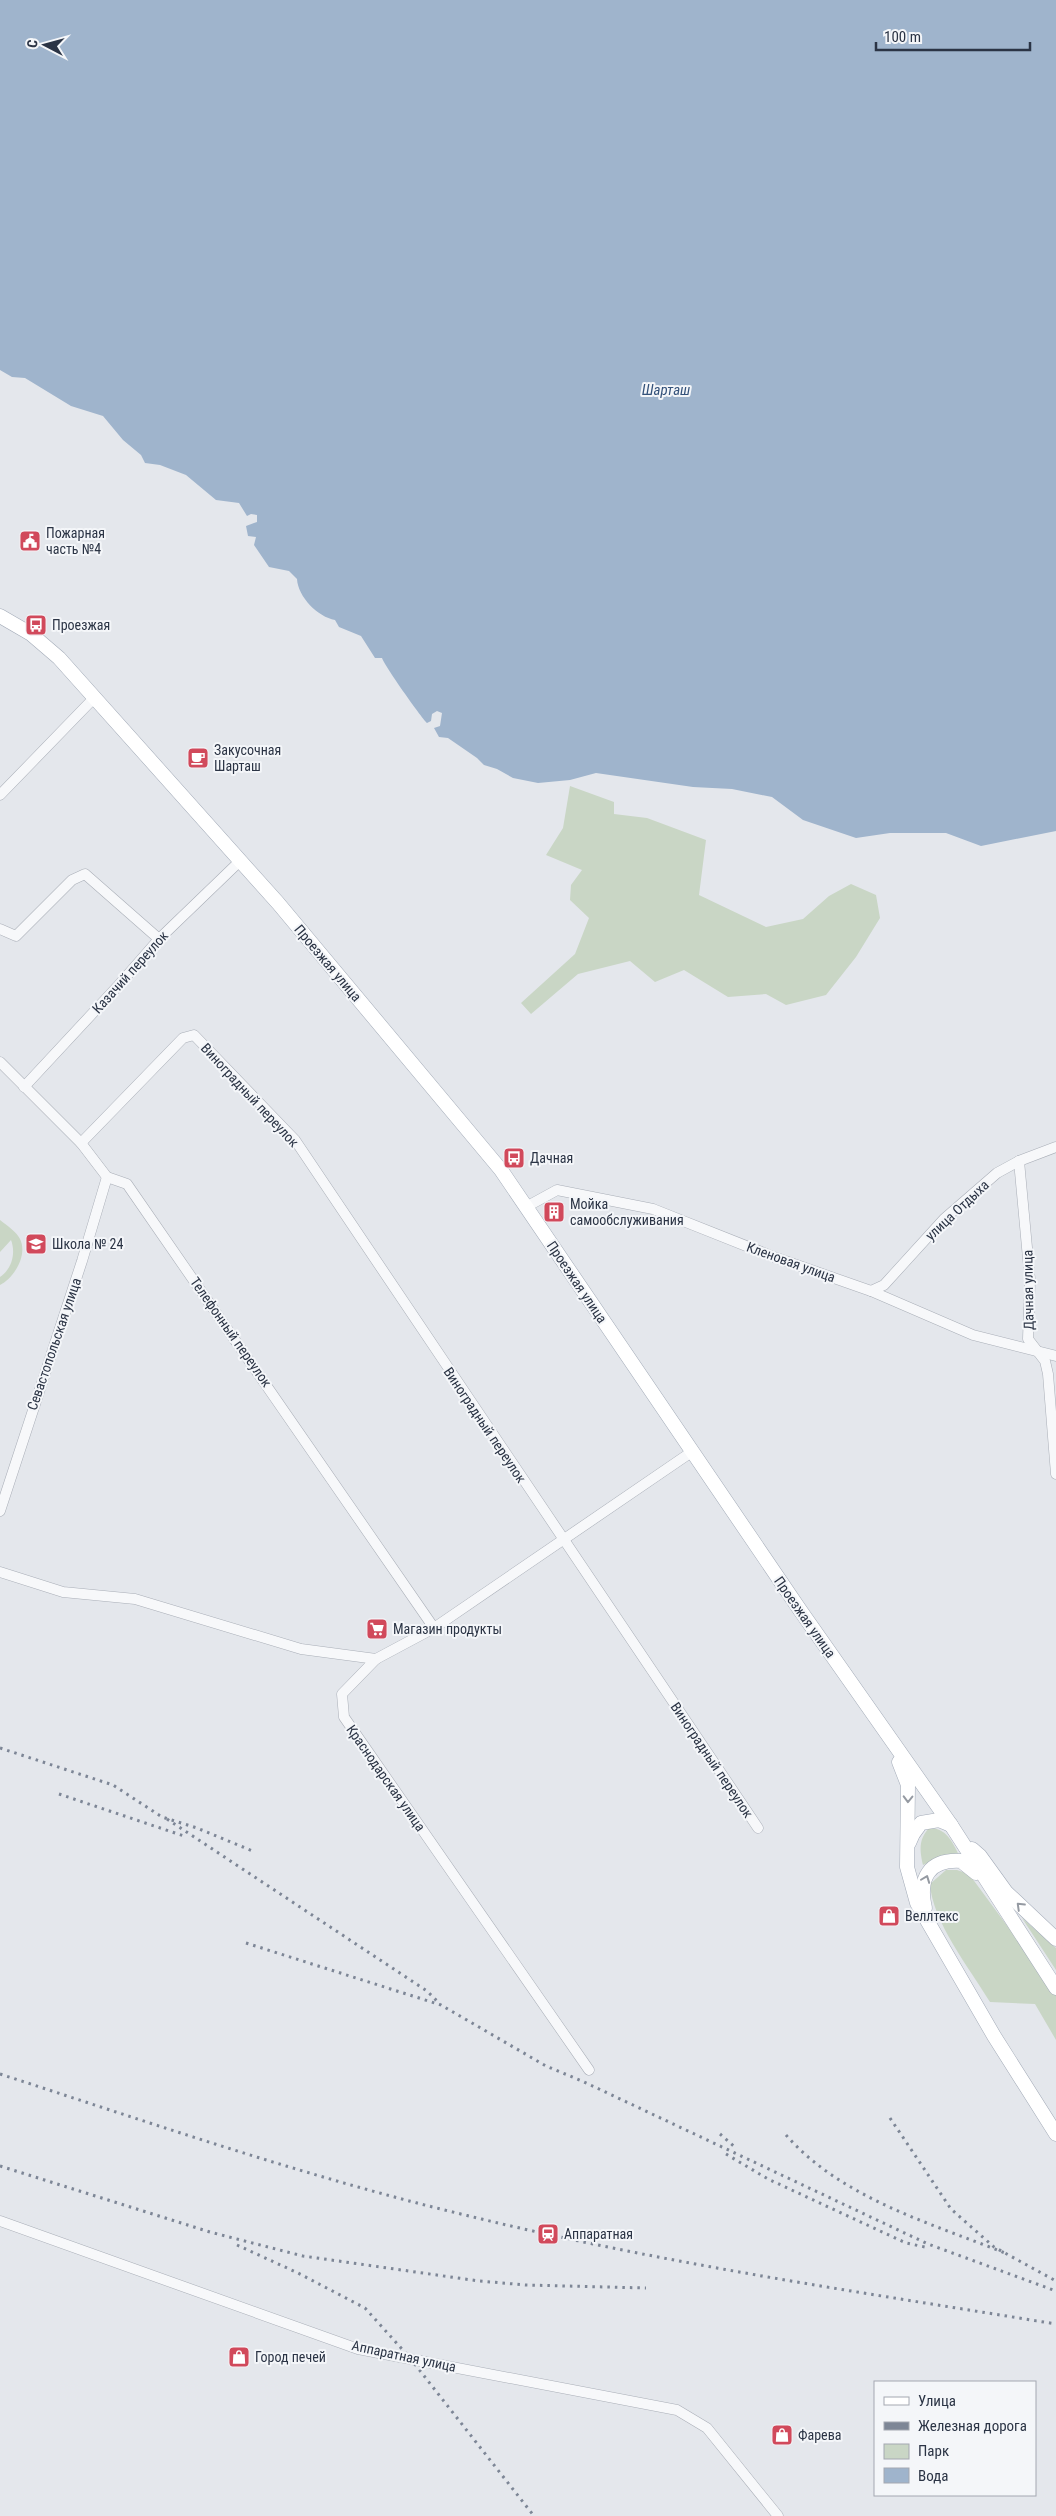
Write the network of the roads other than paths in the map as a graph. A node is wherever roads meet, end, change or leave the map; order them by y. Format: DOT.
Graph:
graph roads {
  1 [pos="0,616"];
  2 [pos="94,698"];
  3 [pos="0,795"];
  4 [pos="240,861"];
  5 [pos="0,929"];
  6 [pos="159,939"];
  7 [pos="0,1062"];
  8 [pos="24,1087"];
  9 [pos="82,1143"];
  10 [pos="1056,1147"];
  11 [pos="1019,1161"];
  12 [pos="107,1177"];
  13 [pos="526,1206"];
  14 [pos="871,1291"];
  15 [pos="1037,1350"];
  16 [pos="1056,1356"];
  17 [pos="692,1451"];
  18 [pos="1056,1474"];
  19 [pos="0,1511"];
  20 [pos="561,1539"];
  21 [pos="0,1572"];
  22 [pos="434,1628"];
  23 [pos="376,1659"];
  24 [pos="888,1737"];
  25 [pos="951,1825"];
  26 [pos="758,1828"];
  27 [pos="959,1838"];
  28 [pos="906,1849"];
  29 [pos="992,1892"];
  30 [pos="930,1926"];
  31 [pos="1056,1939"];
  32 [pos="1056,1988"];
  33 [pos="589,2070"];
  34 [pos="1056,2134"];
  35 [pos="0,2222"];
  36 [pos="778,2516"];
  1 -- 2 [label="main road, Проезжая улица"];
  2 -- 3 [label="street"];
  2 -- 4 [label="main road, Проезжая улица"];
  4 -- 6 [label="street, Казачий переулок"];
  4 -- 13 [label="main road, Проезжая улица"];
  5 -- 6 [label="street"];
  6 -- 8 [label="street, Казачий переулок"];
  7 -- 8 [label="street, Телефонный переулок"];
  8 -- 9 [label="street, Телефонный переулок"];
  9 -- 12 [label="street, Телефонный переулок"];
  9 -- 20 [label="street, Виноградный переулок"];
  10 -- 11 [label="street, улица Отдыха"];
  11 -- 14 [label="street, улица Отдыха"];
  11 -- 15 [label="street, Дачная улица"];
  12 -- 19 [label="street, Севастопольская улица"];
  12 -- 22 [label="street, Телефонный переулок"];
  13 -- 14 [label="street, Кленовая улица"];
  13 -- 17 [label="main road, Проезжая улица"];
  14 -- 15 [label="street, Кленовая улица"];
  15 -- 16 [label="street, Кленовая улица"];
  15 -- 18 [label="street, Дачная улица"];
  17 -- 20 [label="street, Краснодарская улица"];
  17 -- 24 [label="main road, Проезжая улица"];
  20 -- 22 [label="street, Краснодарская улица"];
  20 -- 26 [label="street, Виноградный переулок"];
  21 -- 23 [label="street"];
  22 -- 23 [label="street, Краснодарская улица"];
  23 -- 33 [label="street, Краснодарская улица"];
  24 -- 25 [label="main road, Проезжая улица"];
  24 -- 28 [label="main road, one-way"];
  25 -- 27 [label="main road, Проезжая улица"];
  25 -- 28 [label="main road"];
  27 -- 29 [label="main road, Проезжая улица"];
  31 -- 27 [label="main road, one-way"];
  28 -- 30 [label="main road"];
  30 -- 29 [label="main road, one-way"];
  29 -- 32 [label="main road, Проезжая улица"];
  30 -- 34 [label="main road"];
  35 -- 36 [label="street, Аппаратная улица"];
}
